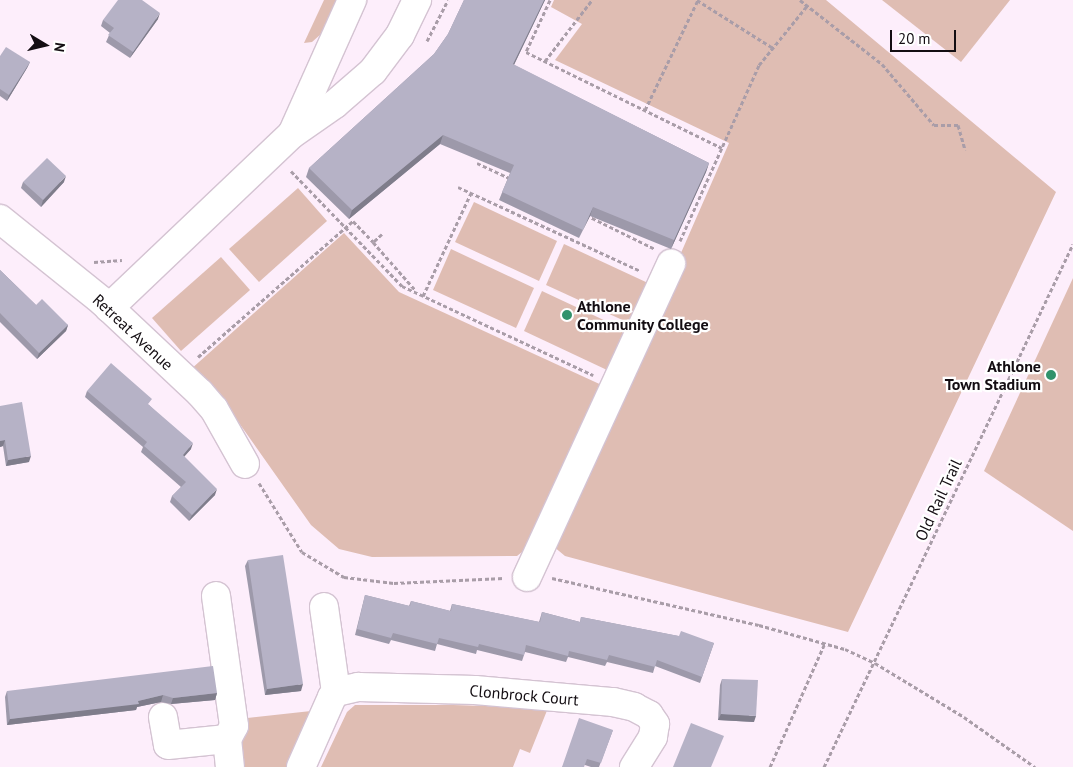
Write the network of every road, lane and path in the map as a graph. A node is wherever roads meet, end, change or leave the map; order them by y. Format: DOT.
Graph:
graph roads {
  1 [pos="352,0"];
  2 [pos="417,0"];
  3 [pos="550,0"];
  4 [pos="592,0"];
  5 [pos="698,0"];
  6 [pos="800,0"];
  7 [pos="808,6"];
  8 [pos="773,48"];
  9 [pos="545,61"];
  10 [pos="645,110"];
  11 [pos="292,134"];
  12 [pos="722,148"];
  13 [pos="965,150"];
  14 [pos="477,163"];
  15 [pos="291,170"];
  16 [pos="519,183"];
  17 [pos="458,187"];
  18 [pos="471,193"];
  19 [pos="578,211"];
  20 [pos="0,219"];
  21 [pos="345,226"];
  22 [pos="382,234"];
  23 [pos="374,242"];
  24 [pos="1073,244"];
  25 [pos="126,259"];
  26 [pos="91,262"];
  27 [pos="669,267"];
  28 [pos="417,293"];
  29 [pos="423,296"];
  30 [pos="109,308"];
  31 [pos="192,362"];
  32 [pos="616,386"];
  33 [pos="246,464"];
  34 [pos="527,577"];
  35 [pos="216,596"];
  36 [pos="324,607"];
  37 [pos="826,643"];
  38 [pos="875,663"];
  39 [pos="336,692"];
  40 [pos="163,717"];
  41 [pos="227,739"];
  42 [pos="230,767"];
  43 [pos="301,767"];
  44 [pos="634,767"];
  45 [pos="770,767"];
  46 [pos="824,767"];
  47 [pos="1035,767"];
  1 -- 11 [label="street"];
  2 -- 11 [label="street"];
  3 -- 9 [label="path"];
  4 -- 9 [label="path"];
  5 -- 8 [label="path"];
  5 -- 10 [label="path"];
  6 -- 7 [label="path"];
  7 -- 8 [label="path"];
  7 -- 13 [label="path"];
  8 -- 12 [label="path"];
  9 -- 10 [label="path"];
  10 -- 12 [label="path"];
  11 -- 30 [label="street"];
  12 -- 27 [label="path"];
  14 -- 16 [label="path"];
  15 -- 21 [label="path"];
  17 -- 18 [label="path"];
  18 -- 27 [label="path"];
  18 -- 29 [label="path"];
  19 -- 27 [label="path"];
  20 -- 30 [label="street, Retreat Avenue"];
  21 -- 23 [label="path"];
  21 -- 28 [label="path"];
  21 -- 31 [label="path"];
  22 -- 23 [label="path"];
  23 -- 28 [label="path"];
  24 -- 38 [label="path, Old Rail Trail"];
  25 -- 26 [label="path"];
  27 -- 32 [label="street"];
  28 -- 29 [label="path"];
  29 -- 32 [label="path"];
  30 -- 33 [label="street, Retreat Avenue"];
  32 -- 34 [label="street"];
  33 -- 34 [label="path"];
  34 -- 37 [label="path"];
  35 -- 41 [label="street"];
  36 -- 39 [label="street"];
  37 -- 38 [label="path"];
  37 -- 45 [label="path"];
  38 -- 46 [label="path, Old Rail Trail"];
  38 -- 47 [label="path"];
  39 -- 43 [label="street"];
  39 -- 44 [label="street, Clonbrock Court"];
  40 -- 41 [label="street"];
  41 -- 42 [label="street"];
}
